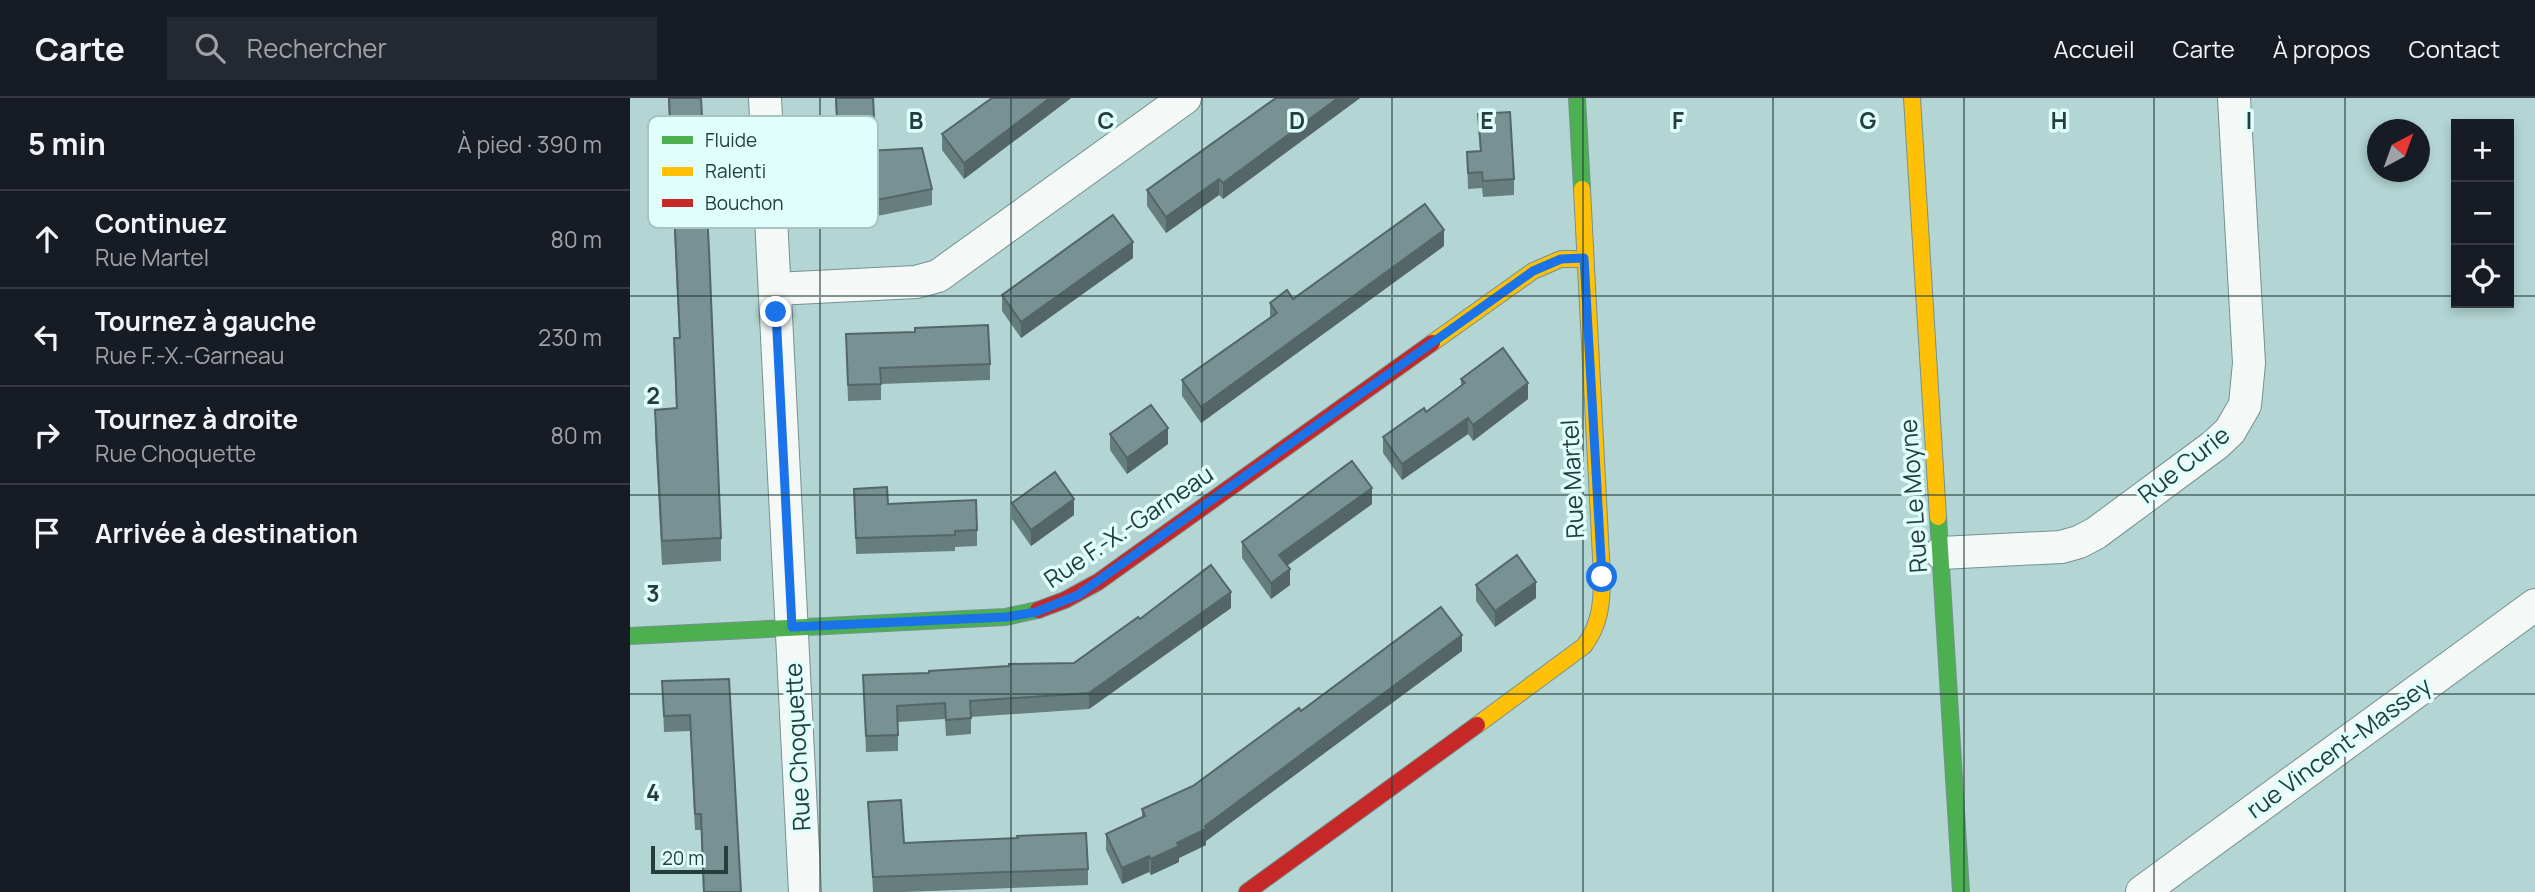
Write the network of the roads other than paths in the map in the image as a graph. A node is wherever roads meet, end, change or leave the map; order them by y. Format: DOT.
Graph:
graph roads {
  1 [pos="765,98"];
  2 [pos="1185,98"];
  3 [pos="1577,98"];
  4 [pos="1912,98"];
  5 [pos="2234,98"];
  6 [pos="766,116"];
  7 [pos="772,228"];
  8 [pos="1584,258"];
  9 [pos="775,289"];
  10 [pos="1941,553"];
  11 [pos="2535,605"];
  12 [pos="792,627"];
  13 [pos="630,636"];
  14 [pos="805,892"];
  15 [pos="1247,892"];
  16 [pos="1961,892"];
  17 [pos="2142,892"];
  1 -- 6 [label="street, Rue Choquette"];
  2 -- 9 [label="street"];
  3 -- 8 [label="street, Rue Martel"];
  4 -- 10 [label="street, Rue Le Moyne"];
  5 -- 10 [label="street, Rue Curie"];
  7 -- 9 [label="street, Rue Choquette"];
  8 -- 12 [label="street, Rue F.-X.-Garneau"];
  8 -- 15 [label="street, Rue Martel"];
  9 -- 12 [label="street, Rue Choquette"];
  10 -- 16 [label="street, Rue Le Moyne"];
  11 -- 17 [label="street, rue Vincent-Massey"];
  12 -- 13 [label="street, Rue F.-X.-Garneau"];
  12 -- 14 [label="street, Rue Choquette"];
}
